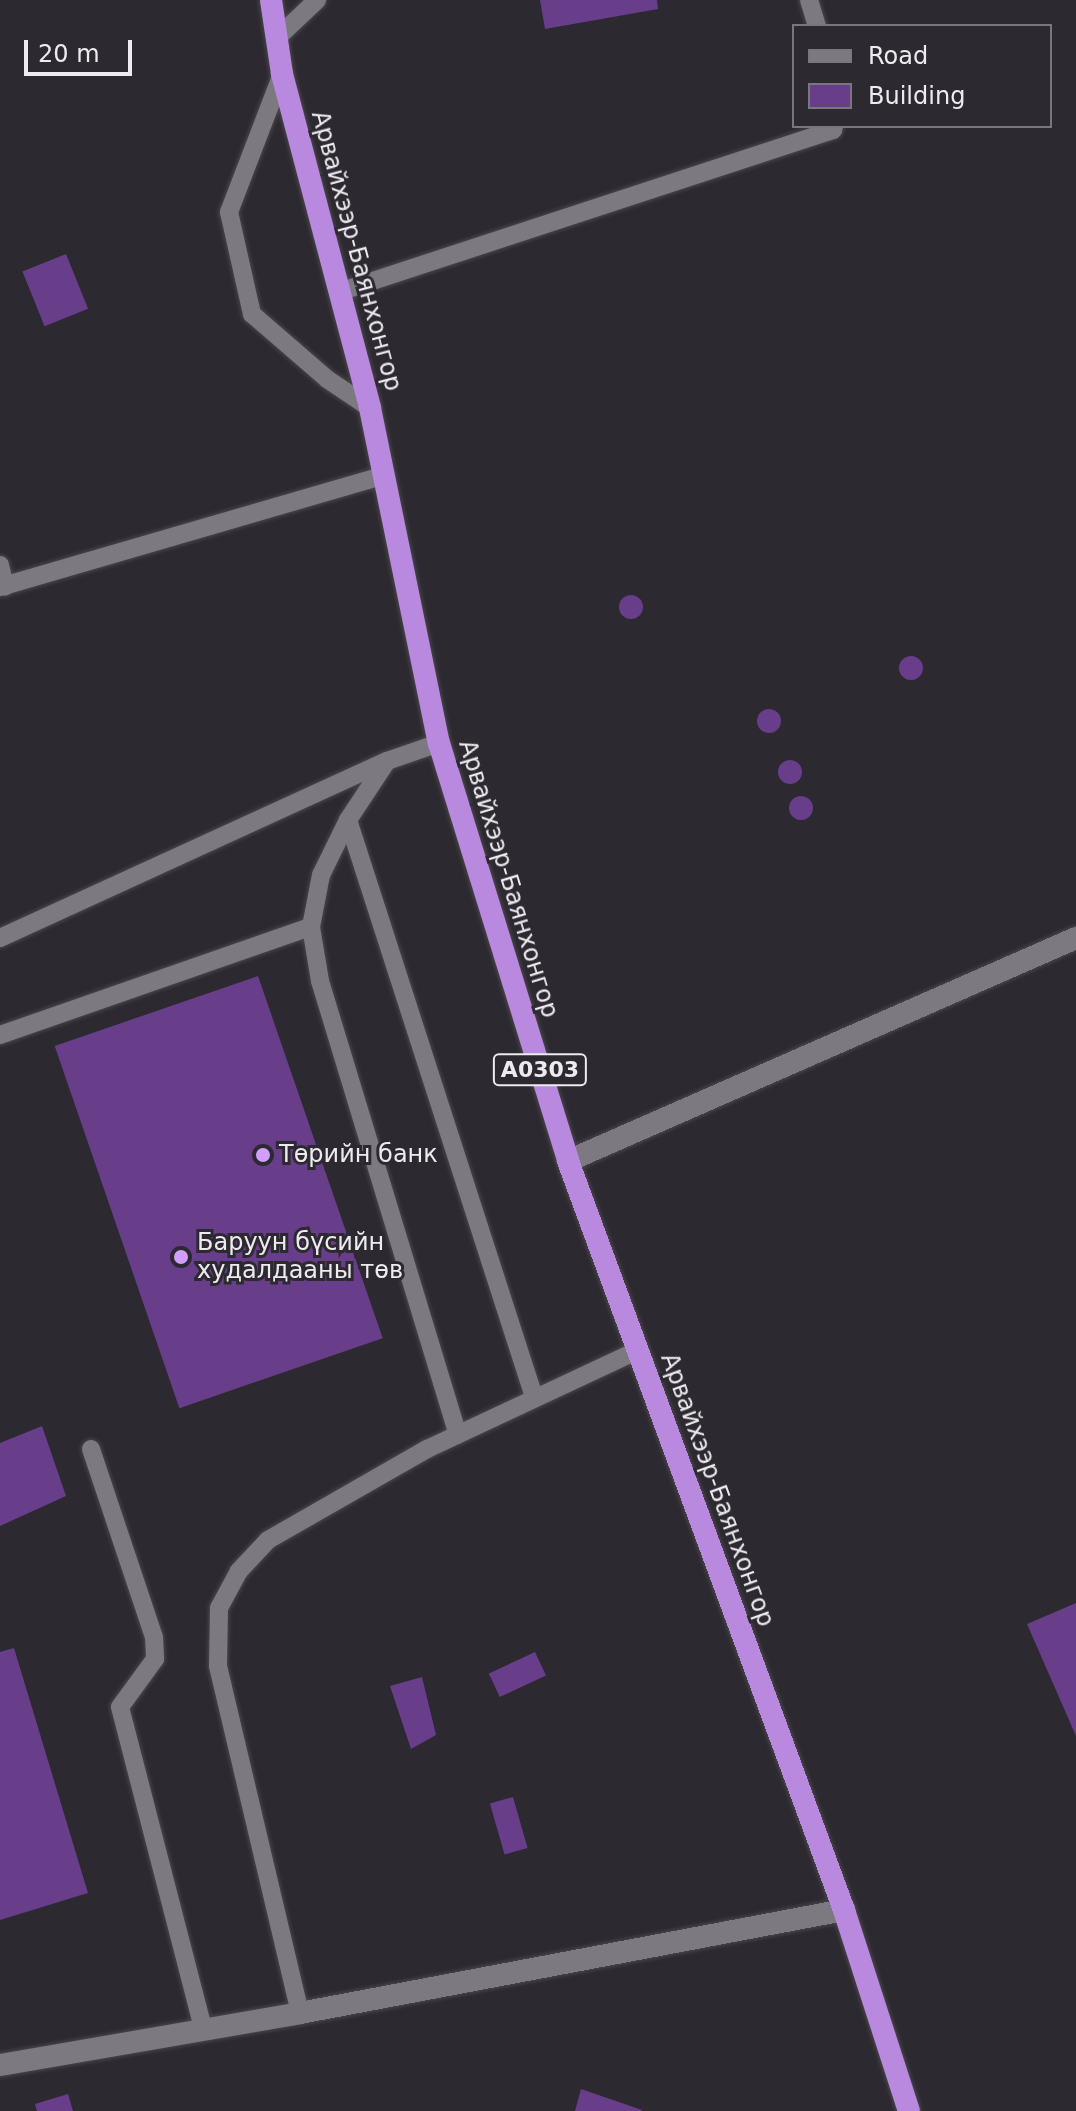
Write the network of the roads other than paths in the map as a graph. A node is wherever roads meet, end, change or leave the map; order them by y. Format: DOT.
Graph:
graph roads {
  1 [pos="271,0"];
  2 [pos="317,0"];
  3 [pos="809,0"];
  4 [pos="816,24"];
  5 [pos="278,37"];
  6 [pos="282,74"];
  7 [pos="834,128"];
  8 [pos="339,292"];
  9 [pos="370,408"];
  10 [pos="382,476"];
  11 [pos="0,565"];
  12 [pos="3,586"];
  13 [pos="439,743"];
  14 [pos="387,761"];
  15 [pos="348,820"];
  16 [pos="311,927"];
  17 [pos="0,938"];
  18 [pos="1076,938"];
  19 [pos="0,1035"];
  20 [pos="568,1161"];
  21 [pos="638,1350"];
  22 [pos="534,1397"];
  23 [pos="458,1434"];
  24 [pos="91,1449"];
  25 [pos="844,1910"];
  26 [pos="300,2013"];
  27 [pos="203,2029"];
  28 [pos="0,2065"];
  29 [pos="909,2111"];
  1 -- 5 [label="highway, Арвайхээр-Баянхонгор / A0303"];
  2 -- 5 [label="lane"];
  3 -- 4 [label="lane"];
  5 -- 6 [label="highway, Арвайхээр-Баянхонгор / A0303"];
  6 -- 8 [label="highway, Арвайхээр-Баянхонгор / A0303"];
  6 -- 9 [label="lane"];
  7 -- 8 [label="lane"];
  8 -- 9 [label="highway, Арвайхээр-Баянхонгор / A0303"];
  9 -- 10 [label="highway, Арвайхээр-Баянхонгор / A0303"];
  10 -- 12 [label="lane"];
  10 -- 13 [label="highway, Арвайхээр-Баянхонгор / A0303"];
  11 -- 12 [label="lane"];
  13 -- 14 [label="lane"];
  13 -- 20 [label="highway, Арвайхээр-Баянхонгор / A0303"];
  14 -- 15 [label="lane"];
  14 -- 17 [label="lane"];
  15 -- 16 [label="lane"];
  15 -- 22 [label="lane"];
  16 -- 19 [label="lane"];
  16 -- 23 [label="lane"];
  18 -- 20 [label="street"];
  20 -- 21 [label="highway, Арвайхээр-Баянхонгор / A0303"];
  21 -- 22 [label="lane"];
  21 -- 25 [label="highway, Арвайхээр-Баянхонгор / A0303"];
  22 -- 23 [label="lane"];
  23 -- 26 [label="lane"];
  24 -- 27 [label="lane"];
  25 -- 26 [label="street"];
  25 -- 29 [label="highway, Арвайхээр-Баянхонгор / A0303"];
  26 -- 27 [label="street"];
  27 -- 28 [label="street"];
}
